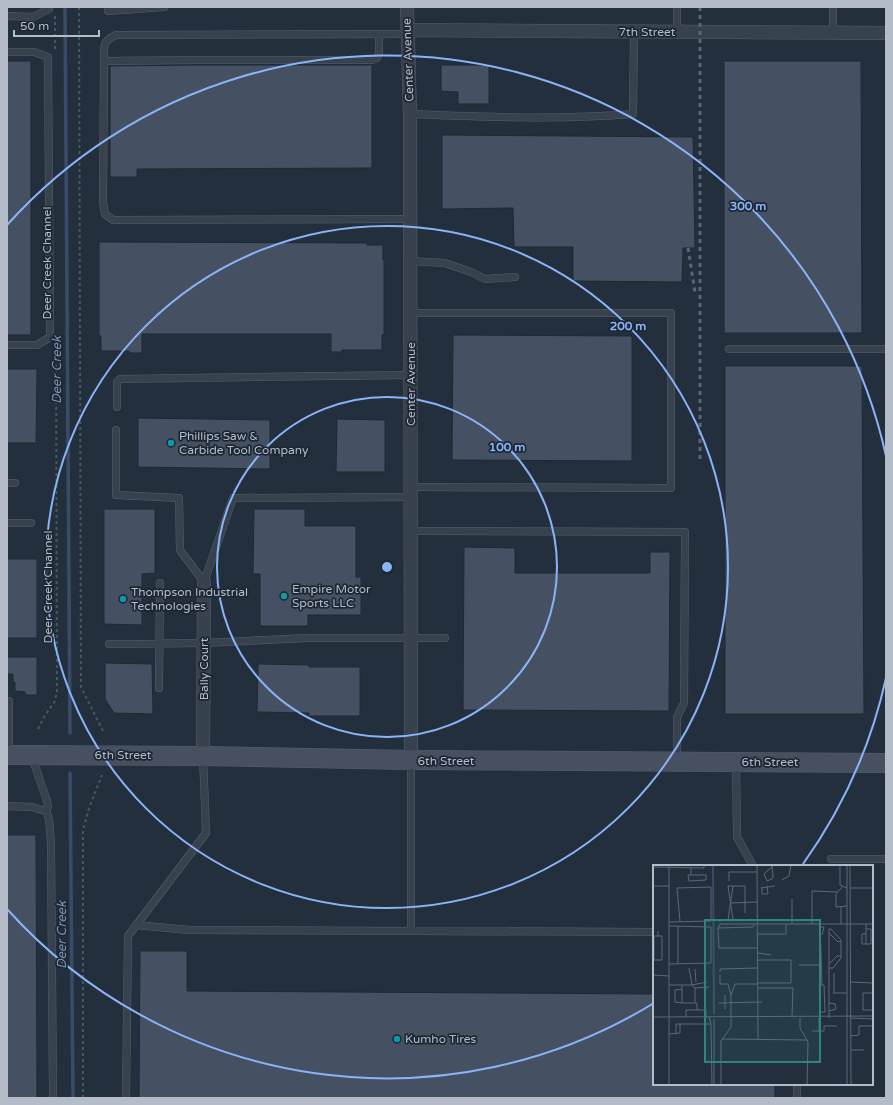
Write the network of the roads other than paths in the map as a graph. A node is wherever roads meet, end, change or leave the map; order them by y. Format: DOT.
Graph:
graph roads {
  1 [pos="49,7"];
  2 [pos="164,7"];
  3 [pos="407,7"];
  4 [pos="677,7"];
  5 [pos="834,7"];
  6 [pos="108,11"];
  7 [pos="7,16"];
  8 [pos="408,32"];
  9 [pos="634,32"];
  10 [pos="677,32"];
  11 [pos="833,33"];
  12 [pos="886,33"];
  13 [pos="379,35"];
  14 [pos="7,52"];
  15 [pos="104,61"];
  16 [pos="410,114"];
  17 [pos="410,219"];
  18 [pos="410,261"];
  19 [pos="515,277"];
  20 [pos="411,313"];
  21 [pos="7,345"];
  22 [pos="729,349"];
  23 [pos="886,349"];
  24 [pos="411,375"];
  25 [pos="117,408"];
  26 [pos="116,430"];
  27 [pos="7,483"];
  28 [pos="15,483"];
  29 [pos="411,492"];
  30 [pos="7,523"];
  31 [pos="31,523"];
  32 [pos="411,531"];
  33 [pos="204,582"];
  34 [pos="160,583"];
  35 [pos="411,637"];
  36 [pos="444,638"];
  37 [pos="204,643"];
  38 [pos="109,644"];
  39 [pos="160,644"];
  40 [pos="159,688"];
  41 [pos="7,701"];
  42 [pos="8,755"];
  43 [pos="32,755"];
  44 [pos="203,756"];
  45 [pos="411,760"];
  46 [pos="677,762"];
  47 [pos="736,762"];
  48 [pos="886,763"];
  49 [pos="7,806"];
  50 [pos="46,810"];
  51 [pos="831,859"];
  52 [pos="886,859"];
  53 [pos="752,865"];
  54 [pos="136,925"];
  55 [pos="411,931"];
  56 [pos="653,932"];
  57 [pos="797,1085"];
  58 [pos="53,1098"];
  59 [pos="126,1098"];
  60 [pos="797,1098"];
  1 -- 7 [label="lane"];
  2 -- 6 [label="lane"];
  3 -- 8 [label="street, Center Avenue"];
  4 -- 10 [label="lane"];
  5 -- 11 [label="lane"];
  8 -- 9 [label="street, 7th Street"];
  8 -- 13 [label="lane"];
  8 -- 16 [label="street, Center Avenue"];
  9 -- 10 [label="street, 7th Street"];
  9 -- 16 [label="lane"];
  10 -- 11 [label="street, 7th Street"];
  11 -- 12 [label="street, 7th Street"];
  13 -- 15 [label="lane"];
  13 -- 15 [label="lane"];
  14 -- 21 [label="lane"];
  15 -- 17 [label="lane"];
  16 -- 17 [label="street, Center Avenue"];
  17 -- 18 [label="street, Center Avenue"];
  18 -- 19 [label="lane"];
  18 -- 20 [label="street, Center Avenue"];
  20 -- 24 [label="street, Center Avenue"];
  20 -- 29 [label="lane"];
  22 -- 23 [label="lane"];
  24 -- 25 [label="lane"];
  24 -- 29 [label="street, Center Avenue"];
  26 -- 33 [label="lane"];
  27 -- 28 [label="lane"];
  29 -- 32 [label="street, Center Avenue"];
  29 -- 33 [label="lane"];
  30 -- 31 [label="lane"];
  32 -- 35 [label="street, Center Avenue"];
  32 -- 46 [label="lane"];
  33 -- 37 [label="street, Bally Court"];
  34 -- 39 [label="lane"];
  35 -- 36 [label="lane"];
  35 -- 37 [label="lane"];
  35 -- 45 [label="street, Center Avenue"];
  37 -- 39 [label="lane"];
  37 -- 44 [label="street, Bally Court"];
  38 -- 39 [label="lane"];
  39 -- 40 [label="lane"];
  41 -- 42 [label="lane"];
  42 -- 43 [label="main road, 6th Street"];
  43 -- 44 [label="main road, 6th Street"];
  43 -- 50 [label="lane"];
  44 -- 45 [label="main road, 6th Street"];
  44 -- 54 [label="lane"];
  45 -- 46 [label="main road, 6th Street"];
  45 -- 55 [label="lane"];
  46 -- 47 [label="main road, 6th Street"];
  47 -- 48 [label="main road, 6th Street"];
  47 -- 53 [label="lane"];
  49 -- 50 [label="lane"];
  50 -- 58 [label="lane"];
  51 -- 52 [label="lane"];
  54 -- 55 [label="lane"];
  54 -- 59 [label="lane"];
  55 -- 56 [label="lane"];
  57 -- 60 [label="lane"];
}
